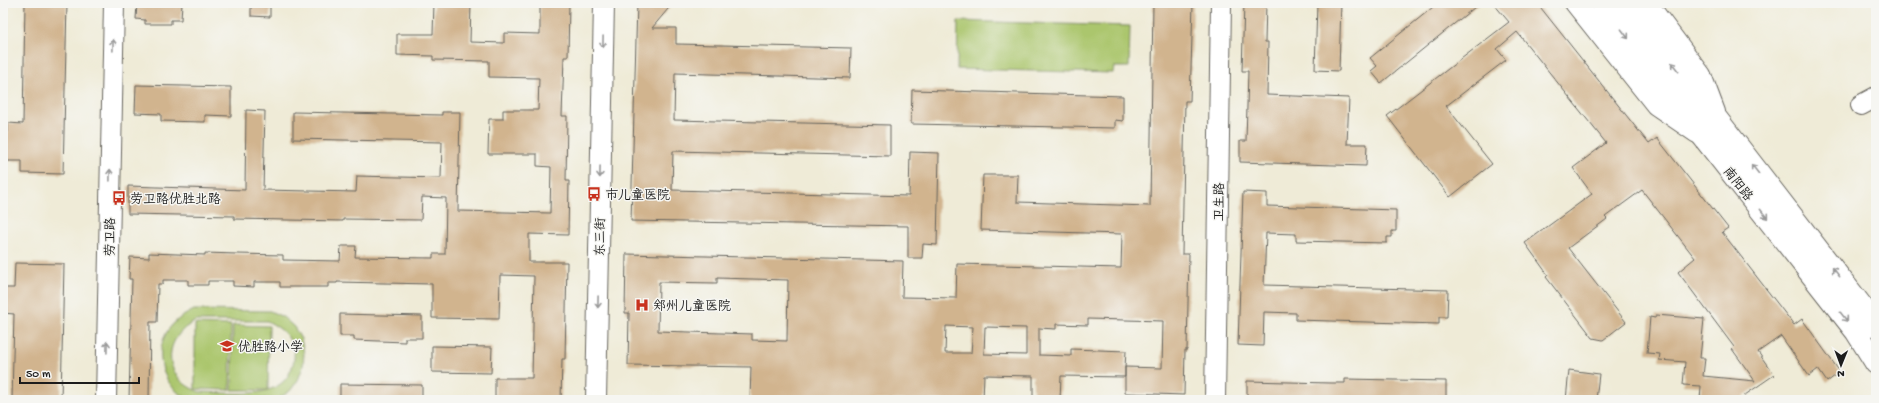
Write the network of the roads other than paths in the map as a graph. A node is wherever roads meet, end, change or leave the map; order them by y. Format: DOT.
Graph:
graph roads {
  1 [pos="114,3"];
  2 [pos="604,3"];
  3 [pos="1221,3"];
  4 [pos="1575,3"];
  5 [pos="1601,3"];
  6 [pos="1626,3"];
  7 [pos="1647,3"];
  8 [pos="1712,131"];
  9 [pos="1876,325"];
  10 [pos="1876,363"];
  11 [pos="106,400"];
  12 [pos="596,400"];
  13 [pos="1215,400"];
  11 -- 1 [label="street, 劳卫路, one-way"];
  2 -- 12 [label="street, 东三街, one-way"];
  3 -- 13 [label="street, 卫生路"];
  4 -- 8 [label="street"];
  5 -- 8 [label="main road, 南阳路, one-way"];
  8 -- 6 [label="main road, 南阳路, one-way"];
  7 -- 8 [label="street"];
  9 -- 8 [label="main road, 南阳路, one-way"];
  8 -- 10 [label="main road, 南阳路, one-way"];
}
